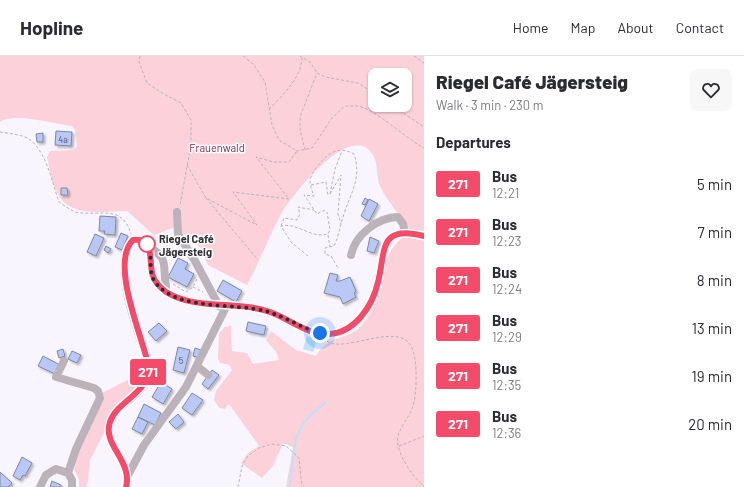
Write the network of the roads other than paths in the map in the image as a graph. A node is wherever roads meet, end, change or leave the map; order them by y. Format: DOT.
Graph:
graph roads {
  1 [pos="177,212"];
  2 [pos="405,232"];
  3 [pos="424,236"];
  4 [pos="149,247"];
  5 [pos="351,255"];
  6 [pos="165,291"];
  7 [pos="222,306"];
  8 [pos="64,361"];
  9 [pos="197,366"];
  10 [pos="208,374"];
  11 [pos="68,473"];
  12 [pos="128,475"];
  13 [pos="40,487"];
  14 [pos="72,487"];
  15 [pos="126,487"];
  1 -- 7 [label="street"];
  2 -- 3 [label="street"];
  2 -- 5 [label="street"];
  2 -- 7 [label="street"];
  4 -- 6 [label="street"];
  4 -- 6 [label="street"];
  4 -- 12 [label="street"];
  6 -- 7 [label="street"];
  7 -- 9 [label="street"];
  8 -- 11 [label="street"];
  9 -- 10 [label="street"];
  9 -- 12 [label="street"];
  11 -- 13 [label="street"];
  11 -- 14 [label="street"];
  12 -- 15 [label="street"];
}
